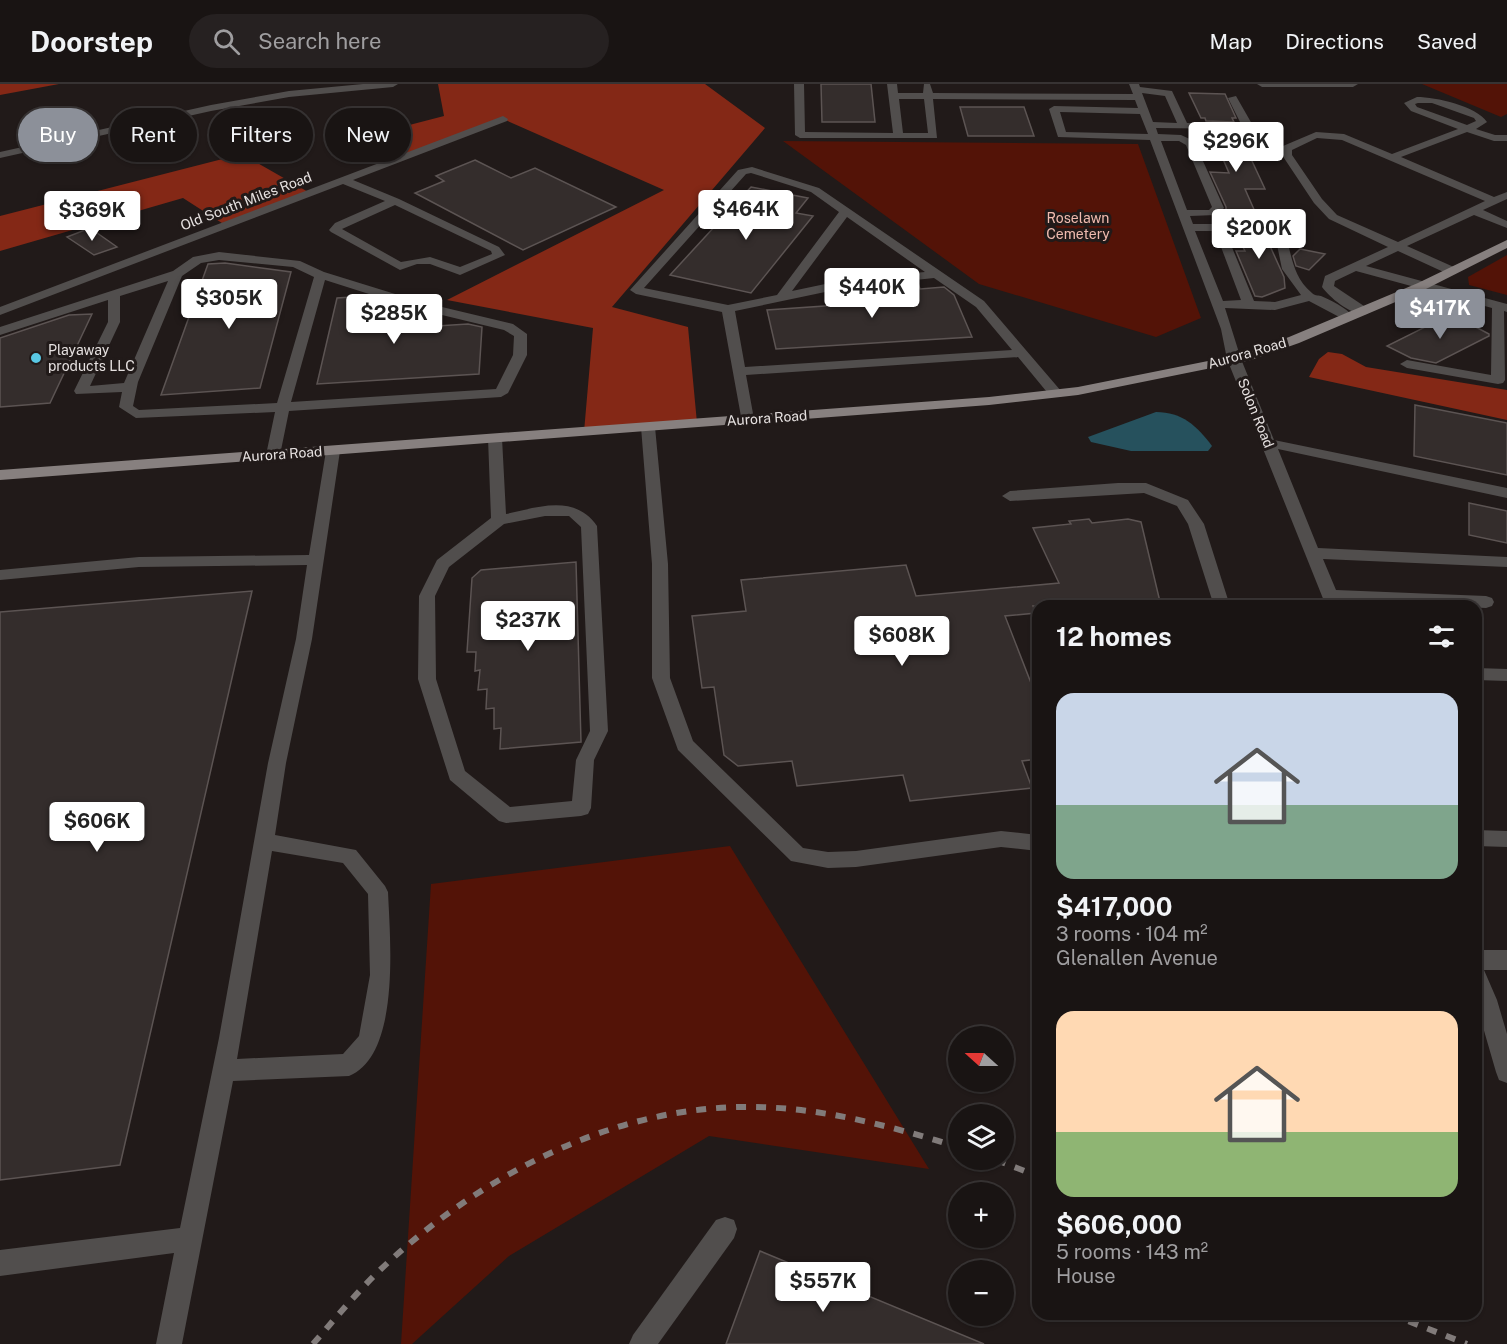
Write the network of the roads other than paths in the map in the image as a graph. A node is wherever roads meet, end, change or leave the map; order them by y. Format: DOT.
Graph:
graph roads {
  1 [pos="393,84"];
  2 [pos="799,84"];
  3 [pos="1262,84"];
  4 [pos="1280,84"];
  5 [pos="1353,84"];
  6 [pos="334,87"];
  7 [pos="1082,87"];
  8 [pos="892,88"];
  9 [pos="927,89"];
  10 [pos="1136,90"];
  11 [pos="1085,97"];
  12 [pos="1233,98"];
  13 [pos="1144,111"];
  14 [pos="503,119"];
  15 [pos="1149,124"];
  16 [pos="1184,125"];
  17 [pos="1467,129"];
  18 [pos="898,136"];
  19 [pos="1153,137"];
  20 [pos="1507,138"];
  21 [pos="0,155"];
  22 [pos="1392,158"];
  23 [pos="343,180"];
  24 [pos="1507,195"];
  25 [pos="395,201"];
  26 [pos="1494,201"];
  27 [pos="846,211"];
  28 [pos="1474,211"];
  29 [pos="1183,213"];
  30 [pos="1507,225"];
  31 [pos="1188,227"];
  32 [pos="1219,228"];
  33 [pos="1507,243"];
  34 [pos="1398,247"];
  35 [pos="1356,267"];
  36 [pos="1452,271"];
  37 [pos="177,274"];
  38 [pos="937,274"];
  39 [pos="320,275"];
  40 [pos="1422,286"];
  41 [pos="114,293"];
  42 [pos="782,297"];
  43 [pos="1309,297"];
  44 [pos="1245,304"];
  45 [pos="1218,305"];
  46 [pos="1503,307"];
  47 [pos="728,309"];
  48 [pos="0,311"];
  49 [pos="1363,311"];
  50 [pos="1348,317"];
  51 [pos="0,331"];
  52 [pos="1023,353"];
  53 [pos="1234,359"];
  54 [pos="1407,364"];
  55 [pos="739,371"];
  56 [pos="130,387"];
  57 [pos="1056,394"];
  58 [pos="283,407"];
  59 [pos="747,419"];
  60 [pos="648,427"];
  61 [pos="495,438"];
  62 [pos="1268,444"];
  63 [pos="333,450"];
  64 [pos="273,455"];
  65 [pos="0,475"];
  66 [pos="1507,493"];
  67 [pos="1010,496"];
  68 [pos="499,520"];
  69 [pos="1313,553"];
  70 [pos="316,560"];
  71 [pos="1507,562"];
  72 [pos="0,575"];
  73 [pos="1220,600"];
  74 [pos="1332,600"];
  75 [pos="1482,602"];
  76 [pos="1486,602"];
  77 [pos="1482,674"];
  78 [pos="1507,675"];
  79 [pos="1482,838"];
  80 [pos="1507,839"];
  81 [pos="263,841"];
  82 [pos="1032,842"];
  83 [pos="1482,960"];
  84 [pos="1507,960"];
  85 [pos="1482,990"];
  86 [pos="224,1071"];
  87 [pos="1507,1072"];
  88 [pos="725,1229"];
  89 [pos="189,1239"];
  90 [pos="0,1263"];
  91 [pos="169,1344"];
  92 [pos="642,1344"];
  1 -- 6 [label="street"];
  2 -- 18 [label="street"];
  3 -- 4 [label="street"];
  4 -- 5 [label="street"];
  6 -- 21 [label="street"];
  7 -- 9 [label="street"];
  7 -- 10 [label="street"];
  7 -- 11 [label="street"];
  8 -- 9 [label="street"];
  8 -- 18 [label="street"];
  9 -- 11 [label="street"];
  9 -- 18 [label="street"];
  10 -- 11 [label="street"];
  10 -- 13 [label="street, Solon Road"];
  10 -- 16 [label="street"];
  12 -- 16 [label="street"];
  13 -- 15 [label="street, Solon Road"];
  13 -- 19 [label="street"];
  14 -- 23 [label="street, Old South Miles Road"];
  15 -- 16 [label="street"];
  15 -- 19 [label="street, Solon Road"];
  17 -- 17 [label="street"];
  17 -- 20 [label="street"];
  17 -- 22 [label="street"];
  19 -- 29 [label="street, Solon Road"];
  19 -- 29 [label="street"];
  22 -- 26 [label="street"];
  22 -- 34 [label="street"];
  23 -- 25 [label="street"];
  23 -- 48 [label="street, Old South Miles Road"];
  24 -- 26 [label="street"];
  25 -- 25 [label="street"];
  26 -- 28 [label="street"];
  27 -- 38 [label="street"];
  27 -- 42 [label="street"];
  27 -- 47 [label="street"];
  28 -- 30 [label="street"];
  28 -- 34 [label="street"];
  29 -- 31 [label="street, Solon Road"];
  31 -- 32 [label="street"];
  31 -- 45 [label="street, Solon Road"];
  32 -- 43 [label="street"];
  32 -- 44 [label="street"];
  33 -- 36 [label="main road, Aurora Road"];
  34 -- 35 [label="street"];
  34 -- 36 [label="street"];
  35 -- 40 [label="street"];
  35 -- 49 [label="street"];
  36 -- 40 [label="main road, Aurora Road"];
  37 -- 39 [label="street"];
  37 -- 41 [label="street"];
  37 -- 56 [label="street"];
  38 -- 42 [label="street"];
  38 -- 52 [label="street"];
  39 -- 58 [label="street"];
  39 -- 58 [label="street"];
  40 -- 46 [label="street"];
  40 -- 49 [label="main road, Aurora Road"];
  41 -- 51 [label="street"];
  41 -- 56 [label="street"];
  42 -- 47 [label="street"];
  43 -- 44 [label="street"];
  43 -- 50 [label="street"];
  44 -- 45 [label="street"];
  45 -- 53 [label="street, Solon Road"];
  46 -- 54 [label="street"];
  47 -- 55 [label="street"];
  49 -- 50 [label="main road, Aurora Road"];
  50 -- 53 [label="main road, Aurora Road"];
  52 -- 55 [label="street"];
  52 -- 57 [label="street"];
  53 -- 57 [label="main road, Aurora Road"];
  53 -- 62 [label="street, Solon Road"];
  55 -- 59 [label="street"];
  56 -- 58 [label="street"];
  57 -- 59 [label="main road, Aurora Road"];
  58 -- 64 [label="street"];
  59 -- 60 [label="main road, Aurora Road"];
  60 -- 61 [label="main road, Aurora Road"];
  60 -- 82 [label="street"];
  61 -- 63 [label="main road, Aurora Road"];
  61 -- 68 [label="street"];
  62 -- 66 [label="street"];
  62 -- 69 [label="street, Solon Road"];
  63 -- 64 [label="main road, Aurora Road"];
  63 -- 70 [label="street"];
  64 -- 65 [label="main road, Aurora Road"];
  67 -- 73 [label="street"];
  68 -- 68 [label="street"];
  69 -- 71 [label="street"];
  69 -- 74 [label="street, Solon Road"];
  70 -- 72 [label="street"];
  70 -- 81 [label="street"];
  75 -- 76 [label="street"];
  77 -- 78 [label="street"];
  79 -- 80 [label="street"];
  81 -- 86 [label="street"];
  81 -- 86 [label="street"];
  83 -- 84 [label="street"];
  85 -- 87 [label="street"];
  86 -- 89 [label="street"];
  88 -- 92 [label="street"];
  89 -- 90 [label="street"];
  89 -- 91 [label="street"];
}
